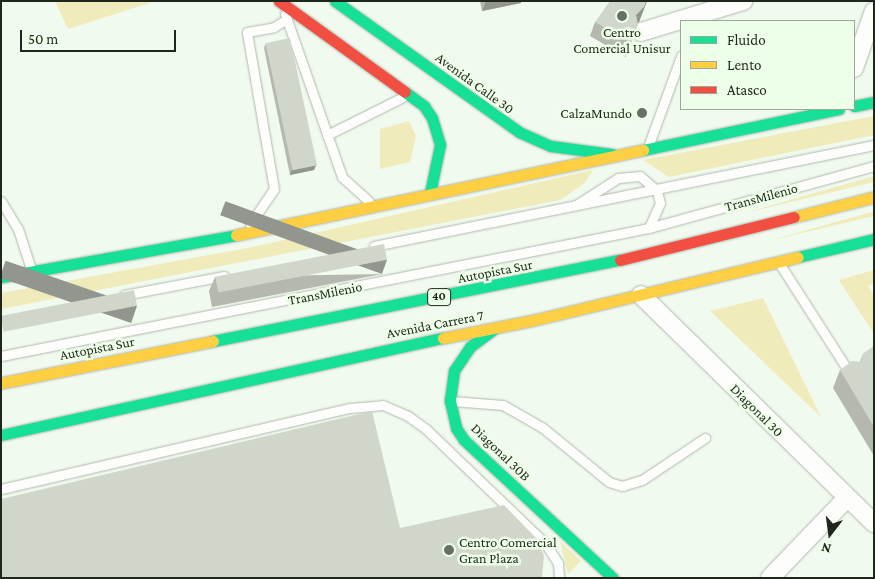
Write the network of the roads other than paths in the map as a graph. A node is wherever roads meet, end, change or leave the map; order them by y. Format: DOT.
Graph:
graph roads {
  1 [pos="335,1"];
  2 [pos="744,1"];
  3 [pos="279,2"];
  4 [pos="874,11"];
  5 [pos="697,13"];
  6 [pos="287,19"];
  7 [pos="641,32"];
  8 [pos="417,59"];
  9 [pos="680,59"];
  10 [pos="855,65"];
  11 [pos="399,76"];
  12 [pos="410,93"];
  13 [pos="874,102"];
  14 [pos="855,106"];
  15 [pos="834,110"];
  16 [pos="327,135"];
  17 [pos="874,145"];
  18 [pos="648,146"];
  19 [pos="612,154"];
  20 [pos="874,166"];
  21 [pos="657,191"];
  22 [pos="430,193"];
  23 [pos="874,197"];
  24 [pos="1,201"];
  25 [pos="374,205"];
  26 [pos="572,208"];
  27 [pos="649,228"];
  28 [pos="244,233"];
  29 [pos="874,239"];
  30 [pos="361,249"];
  31 [pos="780,263"];
  32 [pos="32,272"];
  33 [pos="235,274"];
  34 [pos="1,277"];
  35 [pos="641,295"];
  36 [pos="118,296"];
  37 [pos="495,328"];
  38 [pos="1,356"];
  39 [pos="851,375"];
  40 [pos="1,383"];
  41 [pos="450,401"];
  42 [pos="1,435"];
  43 [pos="704,438"];
  44 [pos="1,489"];
  45 [pos="847,498"];
  46 [pos="874,523"];
  47 [pos="558,578"];
  48 [pos="614,578"];
  49 [pos="770,578"];
  1 -- 8 [label="main road, Avenida Calle 30"];
  2 -- 5 [label="street"];
  3 -- 6 [label="lane"];
  3 -- 11 [label="main road"];
  4 -- 10 [label="street"];
  5 -- 7 [label="street"];
  6 -- 16 [label="lane"];
  6 -- 28 [label="lane"];
  8 -- 11 [label="main road"];
  8 -- 19 [label="main road, Avenida Calle 30"];
  9 -- 18 [label="lane"];
  11 -- 12 [label="main road"];
  12 -- 16 [label="lane"];
  12 -- 22 [label="main road"];
  13 -- 14 [label="main road"];
  15 -- 18 [label="main road"];
  16 -- 25 [label="lane"];
  17 -- 21 [label="lane, TransMilenio"];
  18 -- 19 [label="main road"];
  19 -- 22 [label="main road"];
  20 -- 27 [label="lane, TransMilenio"];
  21 -- 26 [label="lane, TransMilenio"];
  21 -- 26 [label="lane, TransMilenio"];
  21 -- 27 [label="lane"];
  22 -- 25 [label="main road"];
  23 -- 40 [label="main road, Autopista Sur / 40"];
  24 -- 32 [label="lane"];
  25 -- 28 [label="main road"];
  26 -- 30 [label="lane, TransMilenio"];
  27 -- 38 [label="lane, TransMilenio"];
  28 -- 32 [label="main road"];
  29 -- 31 [label="main road, Avenida Carrera 7"];
  31 -- 35 [label="main road, Avenida Carrera 7"];
  31 -- 39 [label="lane"];
  32 -- 34 [label="main road"];
  33 -- 36 [label="lane"];
  35 -- 37 [label="main road, Avenida Carrera 7"];
  35 -- 45 [label="street, Diagonal 30"];
  37 -- 41 [label="main road, Diagonal 30B"];
  37 -- 42 [label="main road, Avenida Carrera 7"];
  41 -- 43 [label="lane"];
  41 -- 48 [label="main road, Diagonal 30B"];
  44 -- 47 [label="lane"];
  45 -- 46 [label="street, Diagonal 30"];
  45 -- 49 [label="street"];
}
